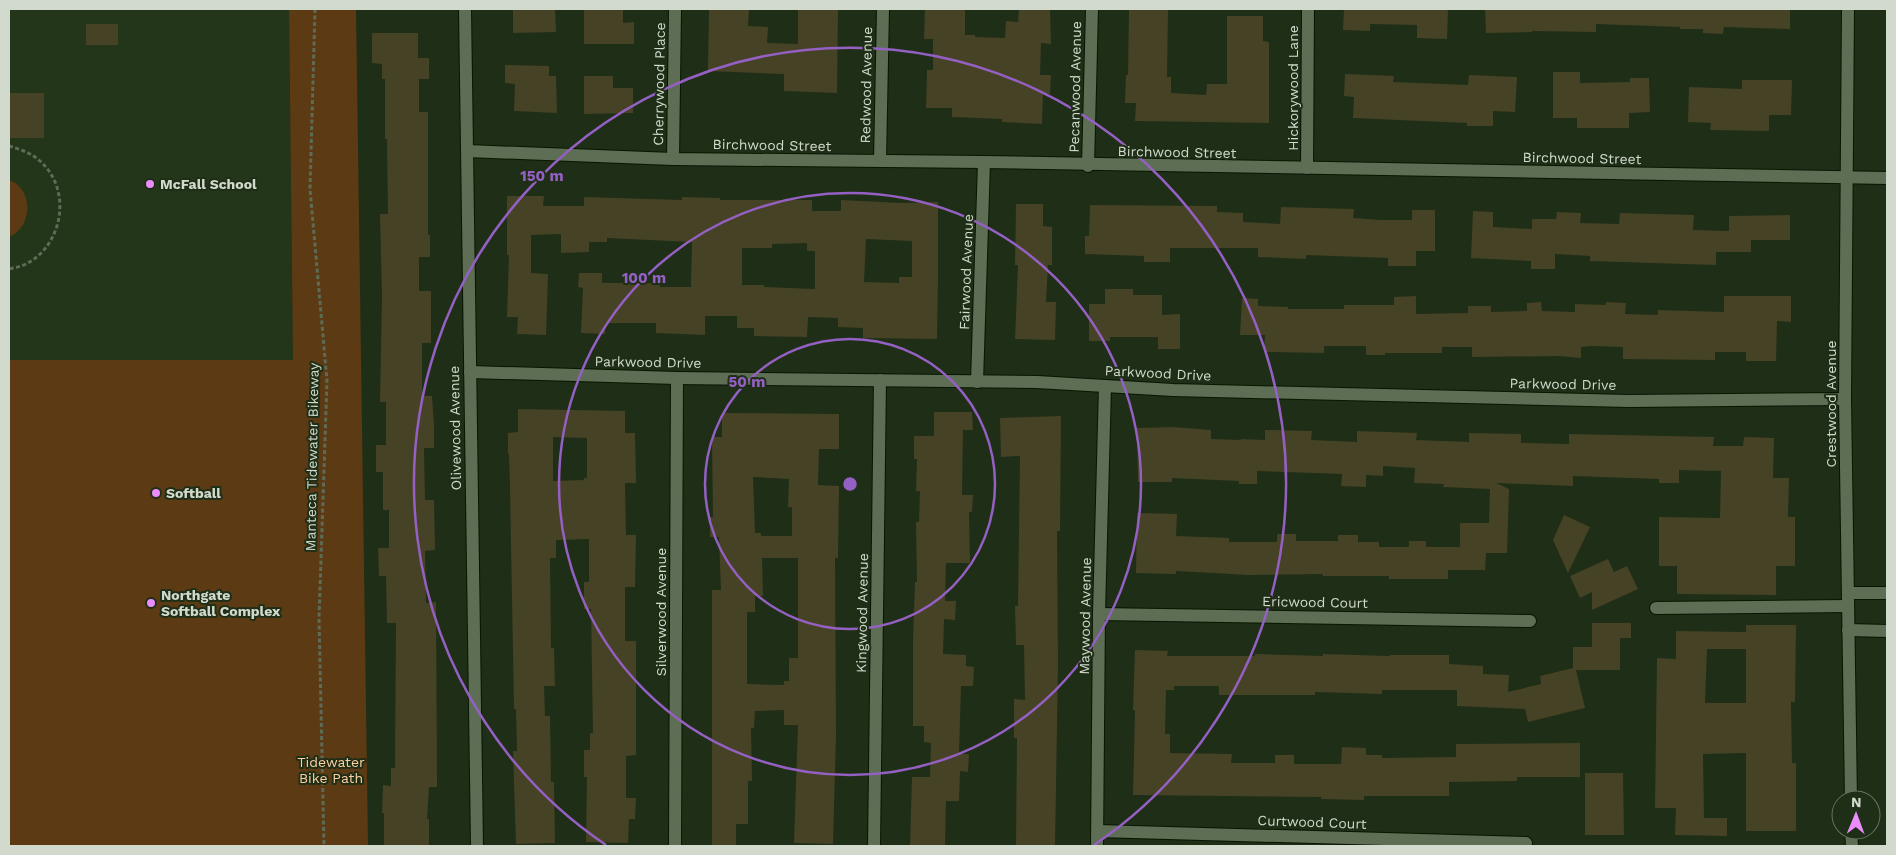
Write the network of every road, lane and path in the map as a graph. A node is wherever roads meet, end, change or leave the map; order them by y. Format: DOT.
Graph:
graph roads {
  1 [pos="314,9"];
  2 [pos="465,9"];
  3 [pos="675,9"];
  4 [pos="883,9"];
  5 [pos="1092,9"];
  6 [pos="1308,9"];
  7 [pos="1848,9"];
  8 [pos="9,146"];
  9 [pos="467,151"];
  10 [pos="673,159"];
  11 [pos="880,161"];
  12 [pos="984,162"];
  13 [pos="1088,166"];
  14 [pos="1307,168"];
  15 [pos="1846,177"];
  16 [pos="1887,178"];
  17 [pos="9,269"];
  18 [pos="470,372"];
  19 [pos="677,378"];
  20 [pos="880,380"];
  21 [pos="977,382"];
  22 [pos="1105,386"];
  23 [pos="1845,399"];
  24 [pos="1848,593"];
  25 [pos="1887,593"];
  26 [pos="1848,606"];
  27 [pos="1656,608"];
  28 [pos="1099,614"];
  29 [pos="1530,620"];
  30 [pos="1848,630"];
  31 [pos="1887,631"];
  32 [pos="1851,790"];
  33 [pos="1098,831"];
  34 [pos="1526,843"];
  35 [pos="324,846"];
  36 [pos="477,846"];
  37 [pos="676,846"];
  38 [pos="874,846"];
  39 [pos="1097,846"];
  1 -- 35 [label="path, Manteca Tidewater Bikeway"];
  2 -- 9 [label="street, Olivewood Avenue"];
  3 -- 10 [label="street, Cherrywood Place"];
  4 -- 11 [label="street, Redwood Avenue"];
  5 -- 13 [label="street, Pecanwood Avenue"];
  6 -- 14 [label="street, Hickorywood Lane"];
  7 -- 15 [label="street, Crestwood Avenue"];
  8 -- 17 [label="path"];
  9 -- 10 [label="street, Birchwood Street"];
  9 -- 18 [label="street, Olivewood Avenue"];
  10 -- 11 [label="street, Birchwood Street"];
  11 -- 12 [label="street, Birchwood Street"];
  12 -- 13 [label="street, Birchwood Street"];
  12 -- 21 [label="street, Fairwood Avenue"];
  13 -- 14 [label="street, Birchwood Street"];
  14 -- 15 [label="street, Birchwood Street"];
  15 -- 16 [label="street, Birchwood Street"];
  15 -- 23 [label="street, Crestwood Avenue"];
  18 -- 19 [label="street, Parkwood Drive"];
  18 -- 36 [label="street, Olivewood Avenue"];
  19 -- 20 [label="street, Parkwood Drive"];
  19 -- 37 [label="street, Silverwood Avenue"];
  20 -- 21 [label="street, Parkwood Drive"];
  20 -- 38 [label="street, Kingwood Avenue"];
  21 -- 22 [label="street, Parkwood Drive"];
  22 -- 23 [label="street, Parkwood Drive"];
  22 -- 28 [label="street, Maywood Avenue"];
  23 -- 24 [label="street, Crestwood Avenue"];
  24 -- 25 [label="street"];
  24 -- 26 [label="street, Crestwood Avenue"];
  26 -- 27 [label="street"];
  26 -- 30 [label="street, Crestwood Avenue"];
  28 -- 29 [label="street, Ericwood Court"];
  28 -- 33 [label="street, Maywood Avenue"];
  30 -- 31 [label="street"];
  30 -- 32 [label="street, Crestwood Avenue"];
  33 -- 34 [label="street, Curtwood Court"];
  33 -- 39 [label="street, Maywood Avenue"];
}
